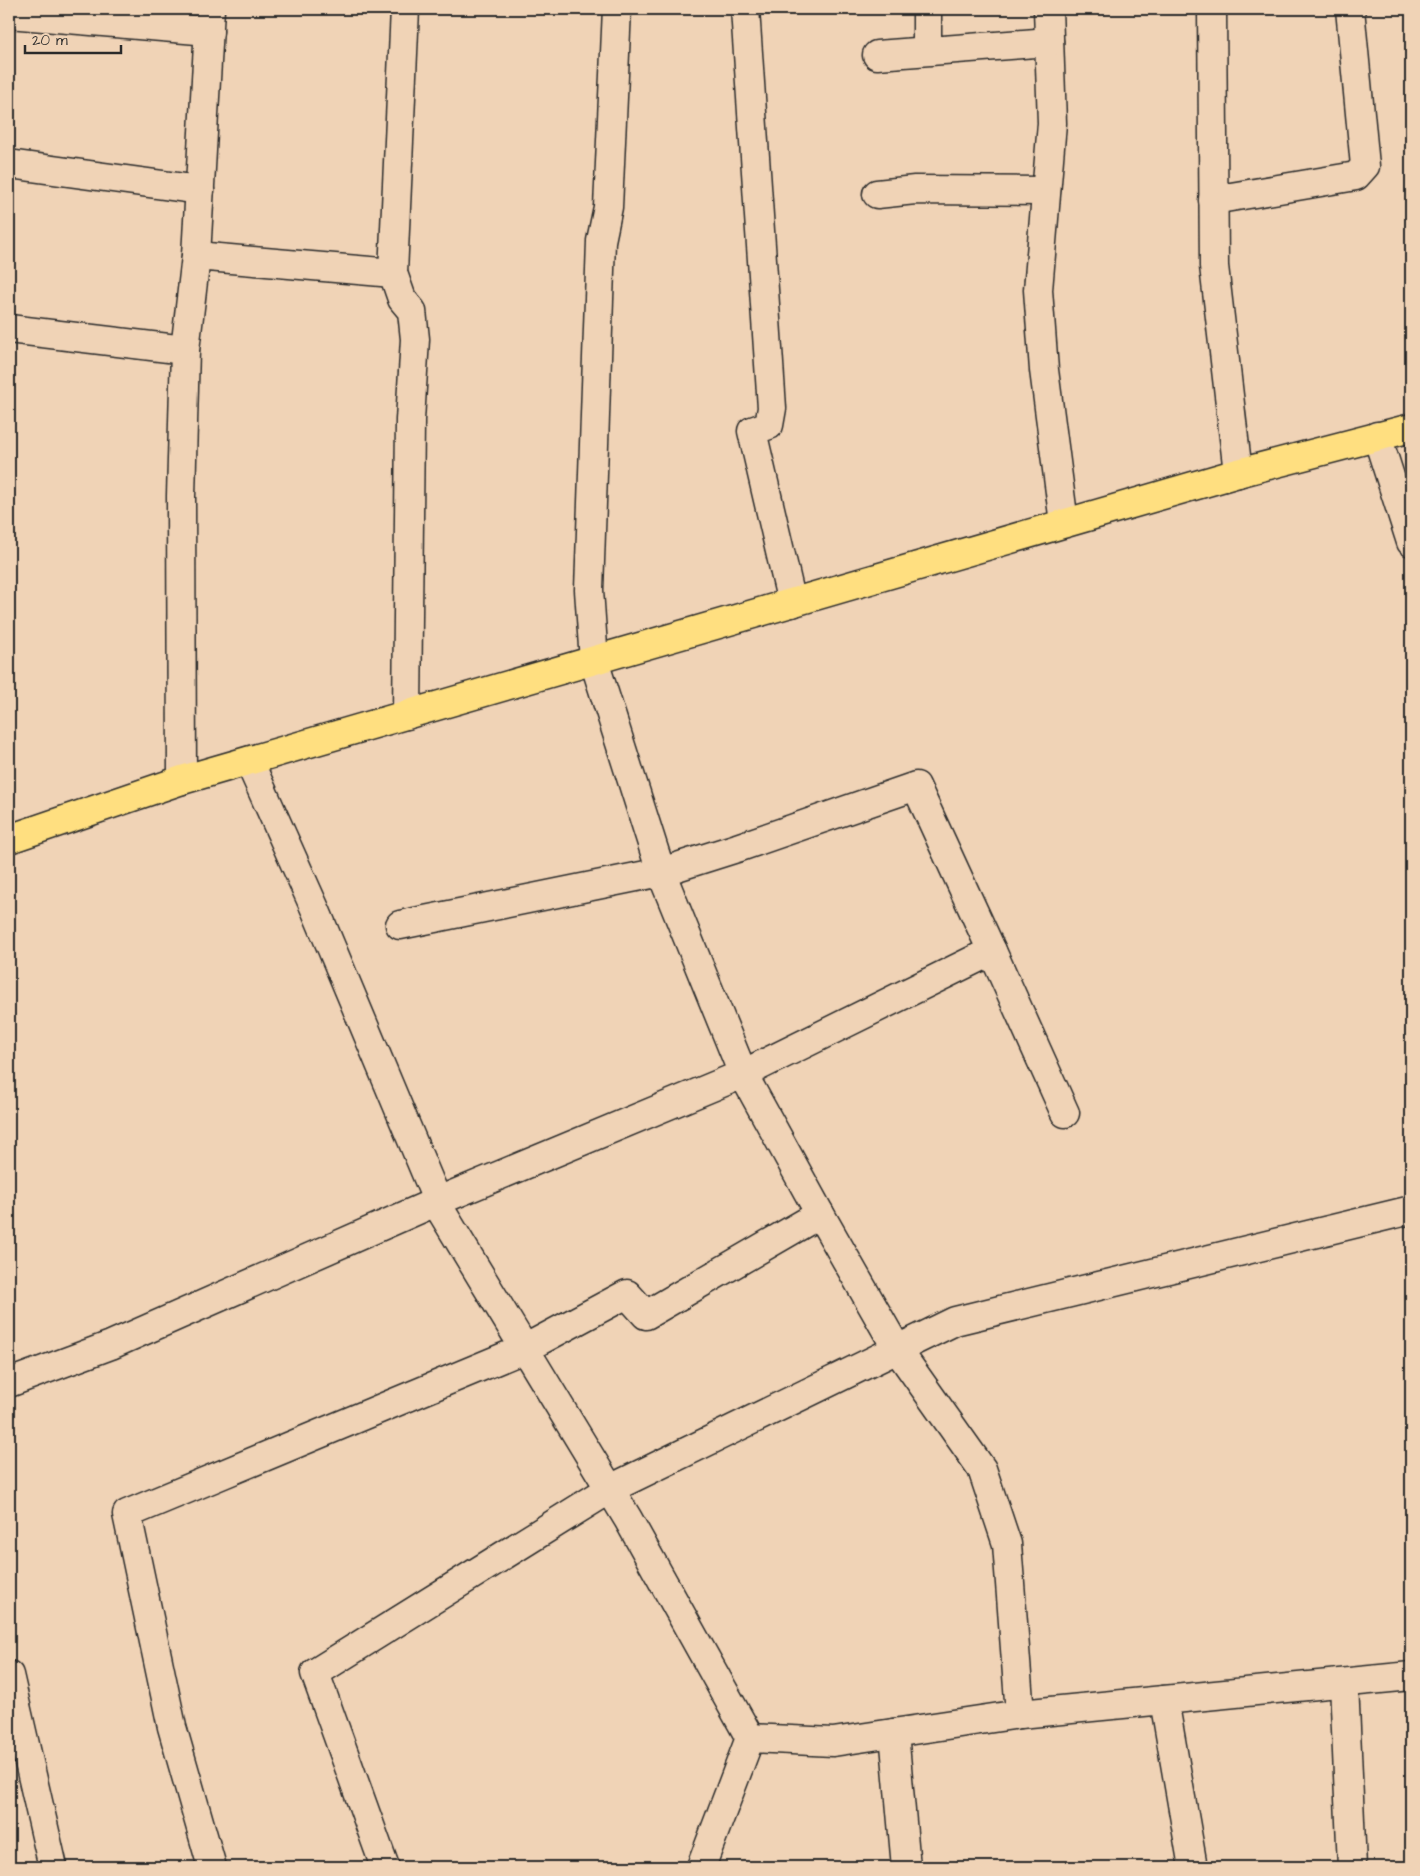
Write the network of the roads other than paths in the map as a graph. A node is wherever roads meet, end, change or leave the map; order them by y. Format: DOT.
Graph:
graph roads {
  1 [pos="405,9"];
  2 [pos="617,9"];
  3 [pos="745,9"];
  4 [pos="927,9"];
  5 [pos="1048,9"];
  6 [pos="1212,9"];
  7 [pos="1350,9"];
  8 [pos="9,14"];
  9 [pos="210,20"];
  10 [pos="1049,42"];
  11 [pos="928,50"];
  12 [pos="877,55"];
  13 [pos="9,164"];
  14 [pos="200,190"];
  15 [pos="1046,191"];
  16 [pos="877,194"];
  17 [pos="1213,200"];
  18 [pos="196,256"];
  19 [pos="393,273"];
  20 [pos="9,329"];
  21 [pos="185,350"];
  22 [pos="1411,428"];
  23 [pos="1377,436"];
  24 [pos="1238,473"];
  25 [pos="1064,523"];
  26 [pos="1411,542"];
  27 [pos="792,603"];
  28 [pos="594,661"];
  29 [pos="407,715"];
  30 [pos="249,761"];
  31 [pos="182,780"];
  32 [pos="9,839"];
  33 [pos="661,872"];
  34 [pos="400,925"];
  35 [pos="992,951"];
  36 [pos="744,1074"];
  37 [pos="1065,1113"];
  38 [pos="438,1201"];
  39 [pos="1411,1210"];
  40 [pos="820,1214"];
  41 [pos="526,1348"];
  42 [pos="897,1350"];
  43 [pos="9,1383"];
  44 [pos="610,1489"];
  45 [pos="9,1675"];
  46 [pos="1411,1676"];
  47 [pos="1344,1683"];
  48 [pos="1164,1700"];
  49 [pos="1020,1714"];
  50 [pos="894,1733"];
  51 [pos="750,1738"];
  52 [pos="53,1867"];
  53 [pos="212,1867"];
  54 [pos="385,1867"];
  55 [pos="701,1867"];
  56 [pos="906,1867"];
  57 [pos="1193,1867"];
  58 [pos="1352,1867"];
  1 -- 19 [label="street"];
  2 -- 28 [label="street"];
  3 -- 27 [label="street"];
  4 -- 11 [label="street"];
  5 -- 10 [label="street"];
  6 -- 17 [label="street"];
  7 -- 17 [label="street"];
  8 -- 9 [label="street"];
  9 -- 14 [label="street"];
  10 -- 11 [label="street"];
  10 -- 15 [label="street"];
  11 -- 12 [label="street"];
  13 -- 14 [label="street"];
  14 -- 18 [label="street"];
  15 -- 16 [label="street"];
  15 -- 25 [label="street"];
  17 -- 24 [label="street"];
  18 -- 19 [label="street"];
  18 -- 21 [label="street"];
  19 -- 29 [label="street"];
  20 -- 21 [label="street"];
  21 -- 31 [label="street"];
  22 -- 23 [label="main road"];
  23 -- 24 [label="main road"];
  23 -- 26 [label="street"];
  24 -- 25 [label="main road"];
  25 -- 27 [label="main road"];
  27 -- 28 [label="main road"];
  28 -- 29 [label="main road"];
  28 -- 33 [label="street"];
  29 -- 30 [label="main road"];
  30 -- 31 [label="main road"];
  30 -- 38 [label="street"];
  31 -- 32 [label="main road"];
  33 -- 34 [label="street"];
  33 -- 35 [label="street"];
  33 -- 36 [label="street"];
  35 -- 36 [label="street"];
  35 -- 37 [label="street"];
  36 -- 38 [label="street"];
  36 -- 40 [label="street"];
  38 -- 41 [label="street"];
  38 -- 43 [label="street"];
  39 -- 42 [label="street"];
  40 -- 41 [label="street"];
  40 -- 42 [label="street"];
  41 -- 44 [label="street"];
  41 -- 53 [label="street"];
  42 -- 44 [label="street"];
  42 -- 49 [label="street"];
  44 -- 51 [label="street"];
  44 -- 54 [label="street"];
  45 -- 52 [label="street"];
  46 -- 47 [label="street"];
  47 -- 48 [label="street"];
  47 -- 58 [label="street"];
  48 -- 49 [label="street"];
  48 -- 57 [label="street"];
  49 -- 50 [label="street"];
  50 -- 51 [label="street"];
  50 -- 56 [label="street"];
  51 -- 55 [label="street"];
}
